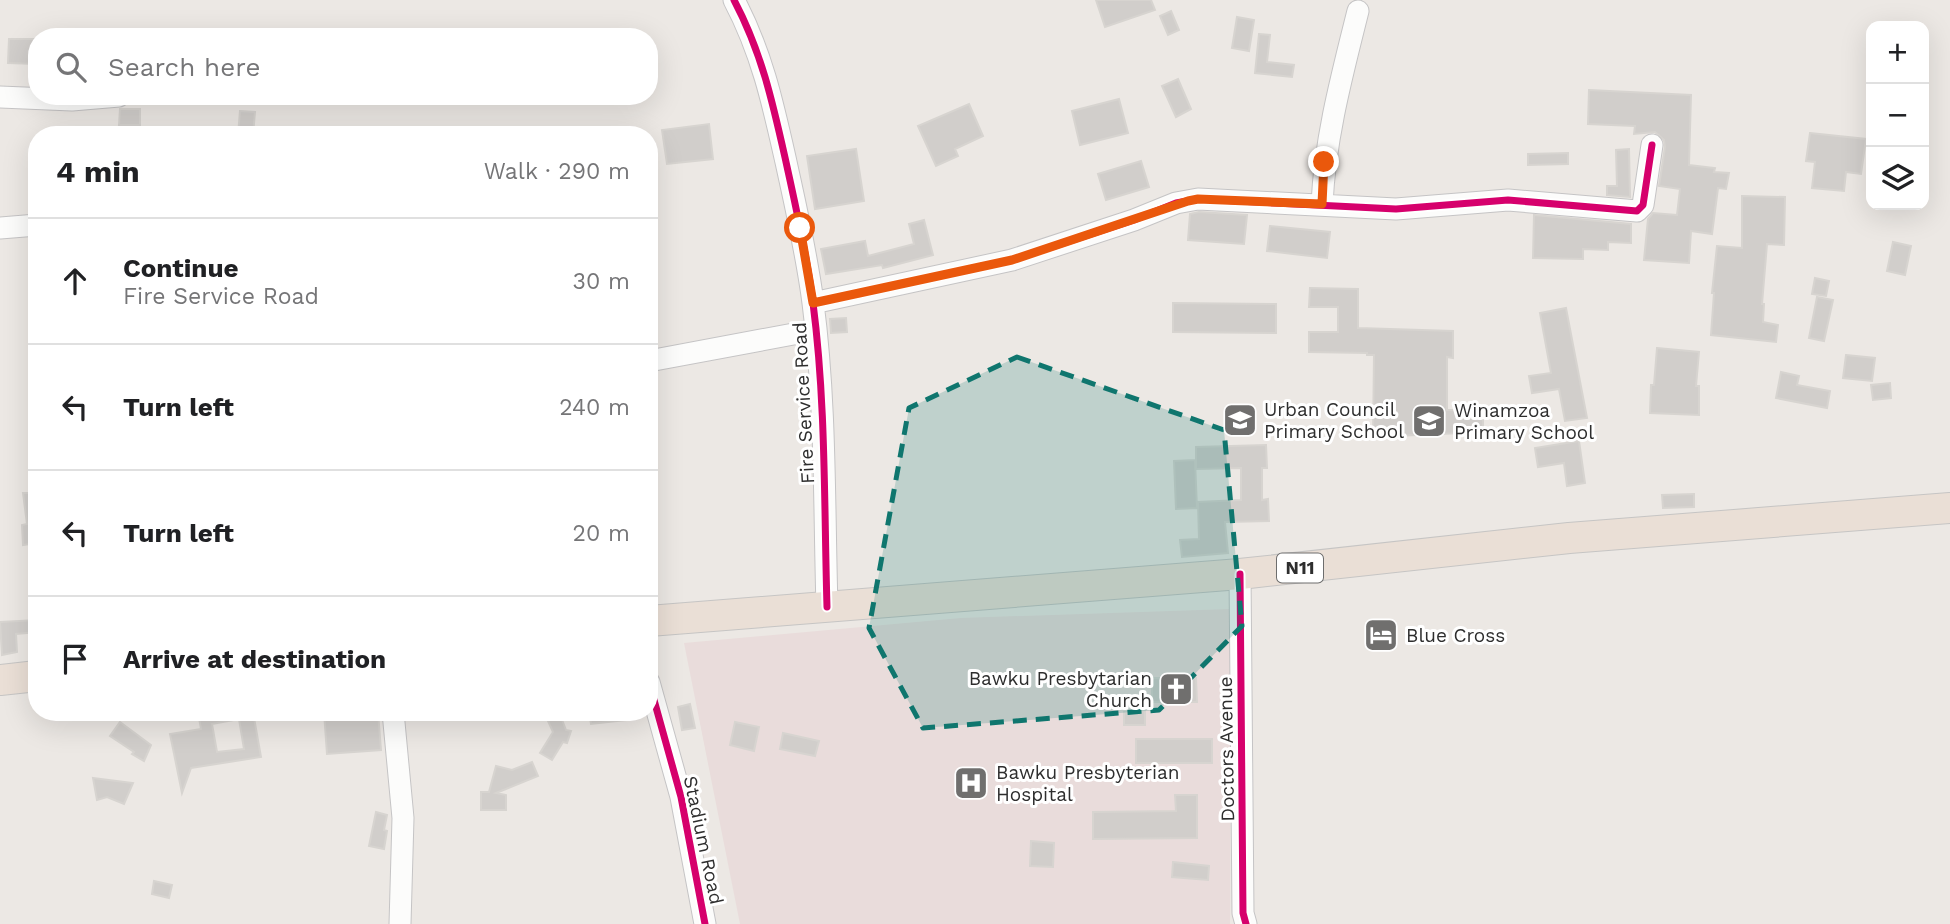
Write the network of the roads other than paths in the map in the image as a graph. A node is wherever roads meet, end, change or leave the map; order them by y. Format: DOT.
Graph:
graph roads {
  1 [pos="734,0"];
  2 [pos="1358,11"];
  3 [pos="0,97"];
  4 [pos="28,98"];
  5 [pos="1651,145"];
  6 [pos="1322,204"];
  7 [pos="28,226"];
  8 [pos="0,228"];
  9 [pos="813,303"];
  10 [pos="815,330"];
  11 [pos="658,359"];
  12 [pos="1950,508"];
  13 [pos="1240,574"];
  14 [pos="827,607"];
  15 [pos="658,620"];
  16 [pos="28,677"];
  17 [pos="0,680"];
  18 [pos="658,714"];
  19 [pos="394,721"];
  20 [pos="400,924"];
  21 [pos="705,924"];
  22 [pos="1246,924"];
  1 -- 9 [label="street, Fire Service Road"];
  2 -- 6 [label="street"];
  3 -- 4 [label="street"];
  5 -- 6 [label="street"];
  6 -- 9 [label="street"];
  7 -- 8 [label="street"];
  9 -- 10 [label="street, Fire Service Road"];
  10 -- 11 [label="street"];
  10 -- 14 [label="street, Fire Service Road"];
  12 -- 13 [label="highway, N11"];
  13 -- 14 [label="highway, N11"];
  13 -- 22 [label="street, Doctors Avenue"];
  14 -- 15 [label="highway, N11"];
  16 -- 17 [label="highway"];
  18 -- 21 [label="street, Stadium Road"];
  19 -- 20 [label="street"];
}
